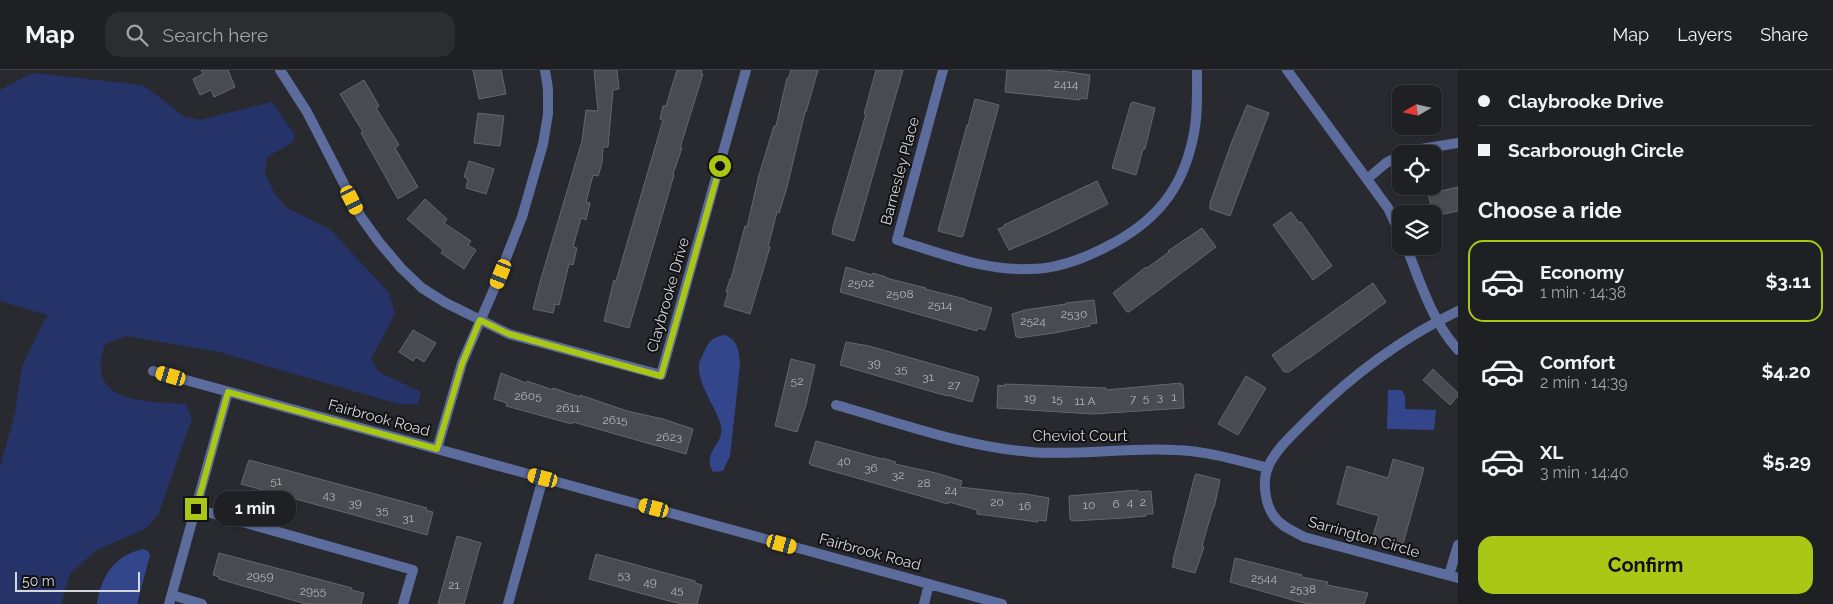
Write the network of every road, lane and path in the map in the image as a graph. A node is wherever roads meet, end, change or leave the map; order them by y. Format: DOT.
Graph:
graph roads {
  1 [pos="280,70"];
  2 [pos="545,70"];
  3 [pos="746,70"];
  4 [pos="943,70"];
  5 [pos="1197,70"];
  6 [pos="1287,70"];
  7 [pos="1458,143"];
  8 [pos="1442,145"];
  9 [pos="1392,160"];
  10 [pos="1367,179"];
  11 [pos="1392,217"];
  12 [pos="1410,255"];
  13 [pos="1458,310"];
  14 [pos="480,320"];
  15 [pos="1437,321"];
  16 [pos="1458,350"];
  17 [pos="152,371"];
  18 [pos="228,392"];
  19 [pos="836,405"];
  20 [pos="437,449"];
  21 [pos="1268,468"];
  22 [pos="543,478"];
  23 [pos="196,509"];
  24 [pos="1458,545"];
  25 [pos="1453,577"];
  26 [pos="929,584"];
  27 [pos="170,600"];
  28 [pos="202,604"];
  29 [pos="403,604"];
  30 [pos="508,604"];
  31 [pos="924,604"];
  32 [pos="1002,604"];
  1 -- 14 [label="street"];
  2 -- 14 [label="street"];
  3 -- 14 [label="street, Claybrooke Drive"];
  4 -- 5 [label="street, Barnesley Place"];
  6 -- 10 [label="street"];
  7 -- 8 [label="street"];
  9 -- 10 [label="street"];
  10 -- 11 [label="street"];
  12 -- 15 [label="street"];
  13 -- 15 [label="street, Sarrington Circle"];
  14 -- 20 [label="street"];
  15 -- 16 [label="street"];
  15 -- 21 [label="street, Sarrington Circle"];
  17 -- 18 [label="street, Fairbrook Road"];
  18 -- 20 [label="street, Fairbrook Road"];
  18 -- 23 [label="street"];
  19 -- 21 [label="street, Cheviot Court"];
  20 -- 22 [label="street, Fairbrook Road"];
  21 -- 25 [label="street, Sarrington Circle"];
  22 -- 26 [label="street, Fairbrook Road"];
  22 -- 30 [label="street"];
  23 -- 27 [label="street"];
  23 -- 29 [label="street"];
  24 -- 25 [label="street"];
  26 -- 31 [label="street"];
  26 -- 32 [label="street, Fairbrook Road"];
  27 -- 28 [label="street"];
}
